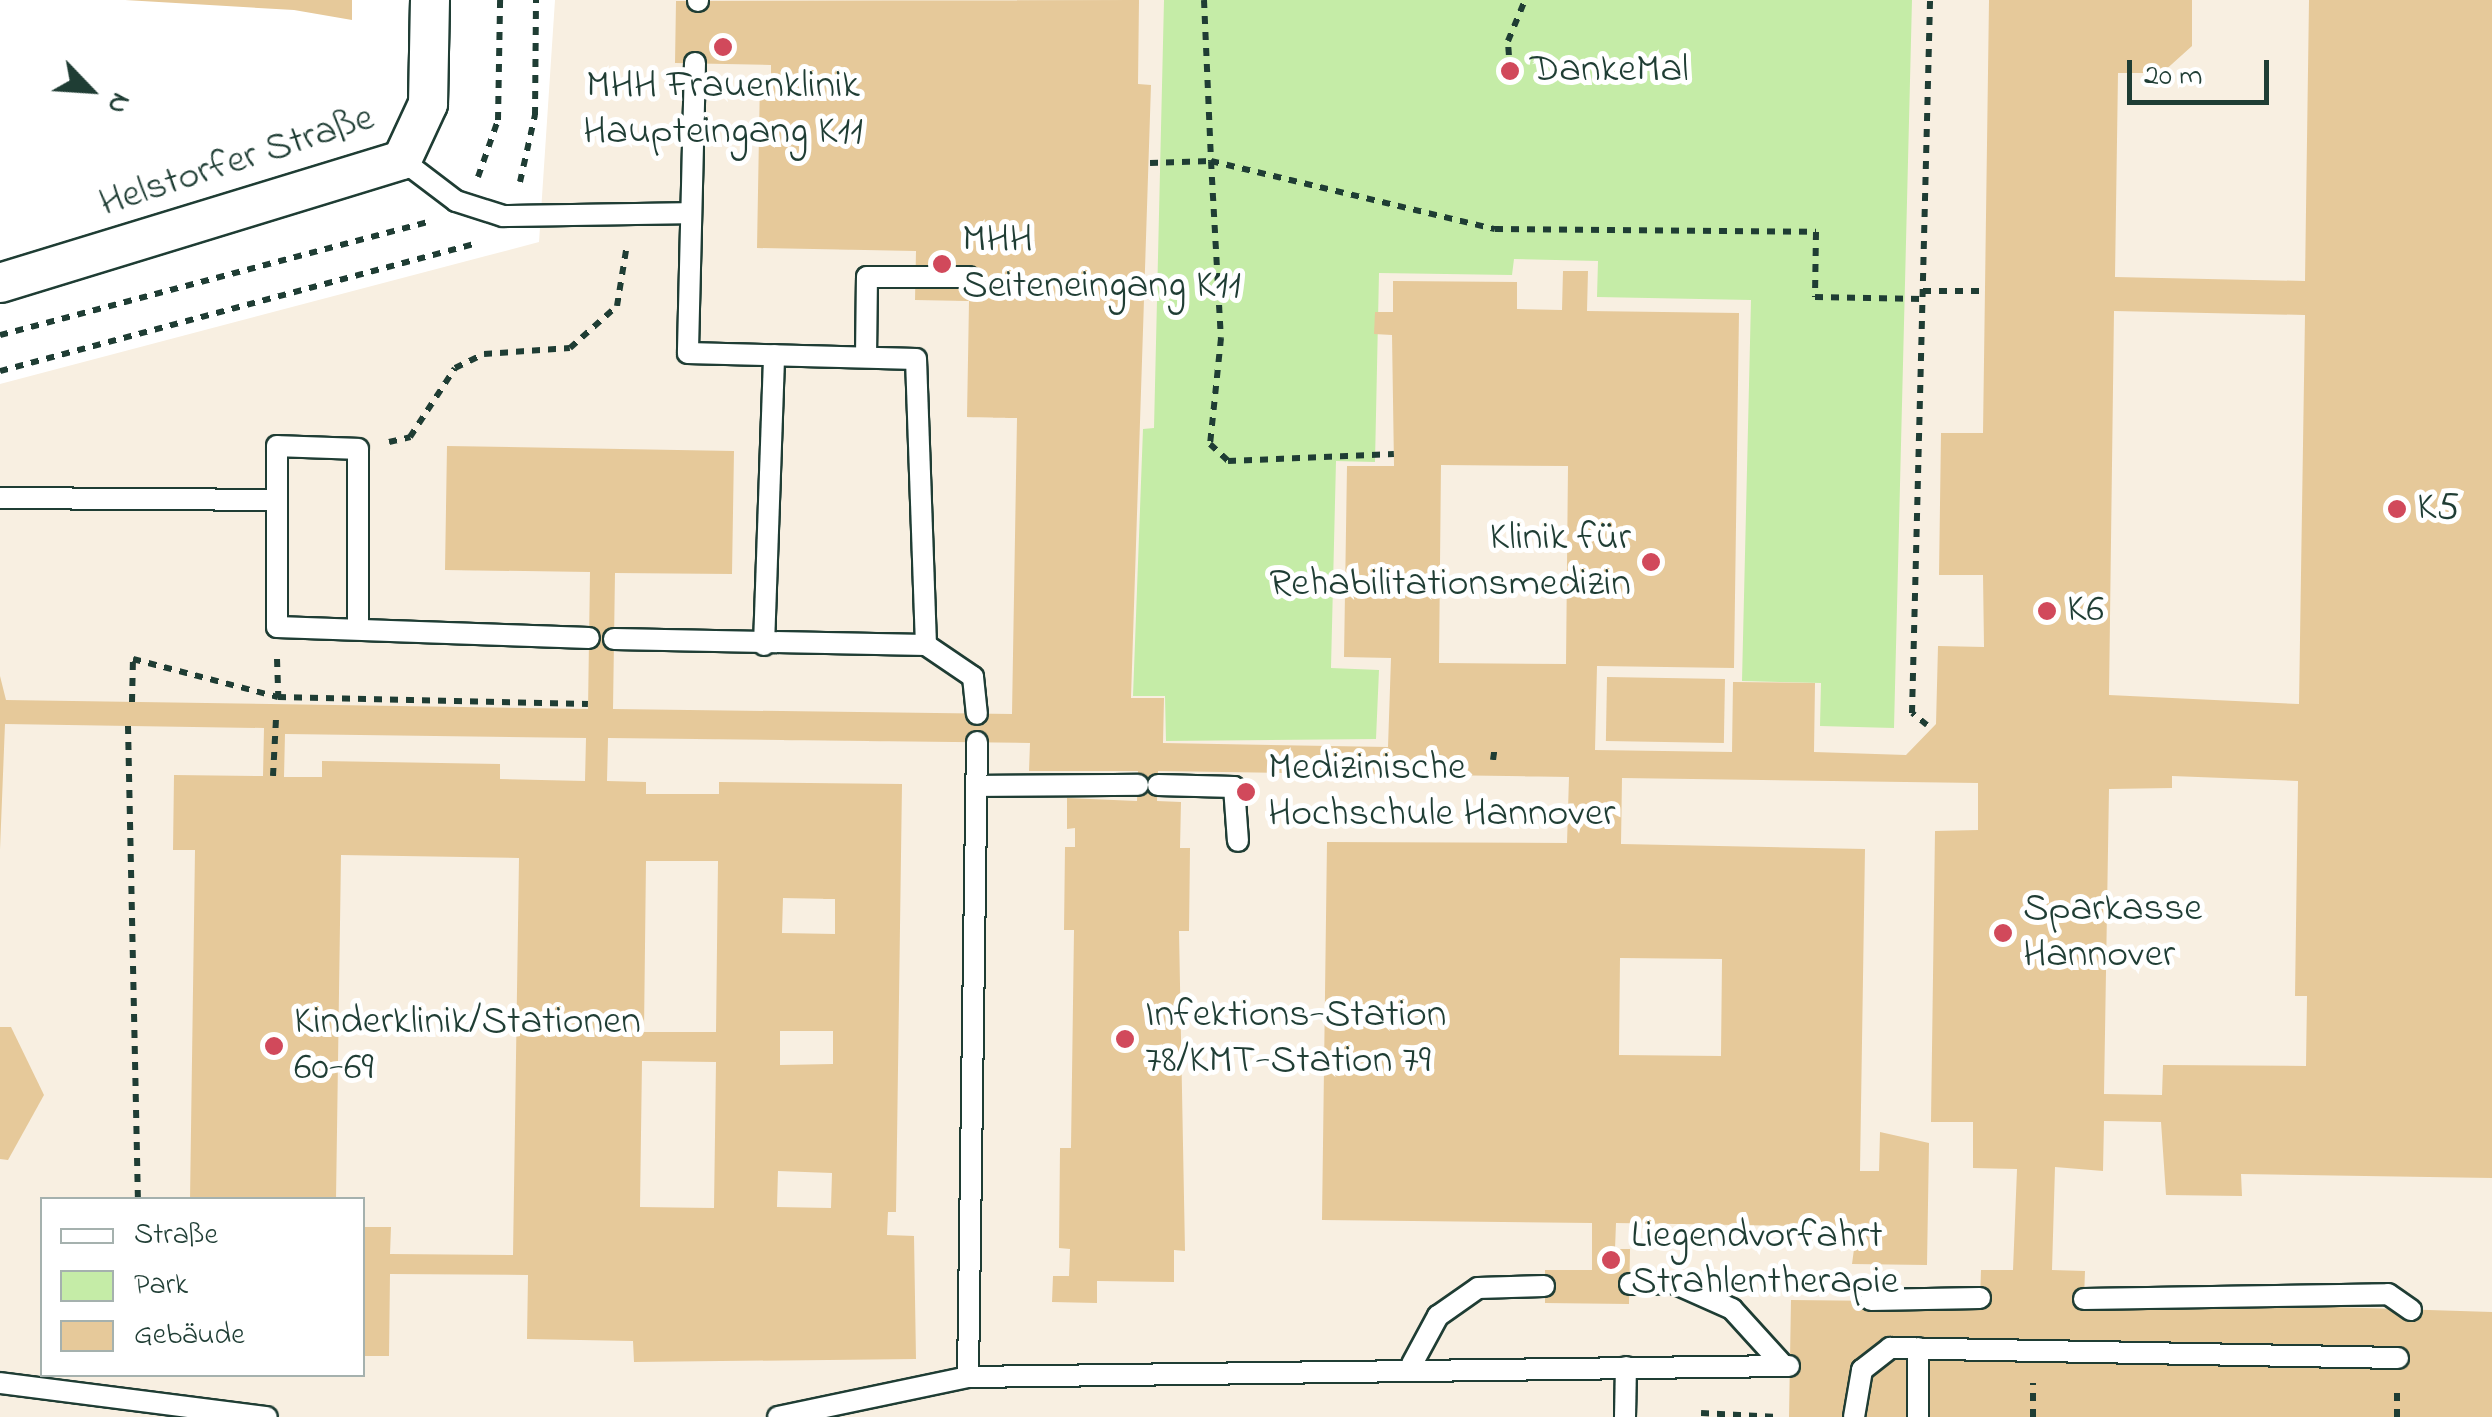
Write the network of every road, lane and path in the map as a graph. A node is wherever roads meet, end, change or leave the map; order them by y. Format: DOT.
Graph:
graph roads {
  1 [pos="430,0"];
  2 [pos="536,0"];
  3 [pos="1204,0"];
  4 [pos="1525,0"];
  5 [pos="1930,0"];
  6 [pos="695,63"];
  7 [pos="1510,71"];
  8 [pos="402,160"];
  9 [pos="1150,162"];
  10 [pos="1210,162"];
  11 [pos="689,213"];
  12 [pos="631,214"];
  13 [pos="503,216"];
  14 [pos="969,276"];
  15 [pos="0,283"];
  16 [pos="1985,291"];
  17 [pos="1922,295"];
  18 [pos="774,354"];
  19 [pos="866,358"];
  20 [pos="0,371"];
  21 [pos="358,449"];
  22 [pos="1394,454"];
  23 [pos="0,498"];
  24 [pos="277,500"];
  25 [pos="358,629"];
  26 [pos="589,638"];
  27 [pos="614,638"];
  28 [pos="764,645"];
  29 [pos="926,645"];
  30 [pos="132,702"];
  31 [pos="588,704"];
  32 [pos="977,714"];
  33 [pos="276,718"];
  34 [pos="1928,724"];
  35 [pos="128,726"];
  36 [pos="977,742"];
  37 [pos="1495,746"];
  38 [pos="1493,760"];
  39 [pos="273,776"];
  40 [pos="977,786"];
  41 [pos="1238,841"];
  42 [pos="138,1197"];
  43 [pos="1630,1284"];
  44 [pos="1544,1286"];
  45 [pos="1980,1298"];
  46 [pos="2084,1299"];
  47 [pos="1871,1300"];
  48 [pos="2411,1310"];
  49 [pos="1918,1348"];
  50 [pos="2398,1358"];
  51 [pos="1412,1364"];
  52 [pos="1626,1367"];
  53 [pos="968,1376"];
  54 [pos="0,1383"];
  55 [pos="1700,1412"];
  56 [pos="267,1417"];
  57 [pos="778,1417"];
  58 [pos="1625,1417"];
  59 [pos="1778,1417"];
  60 [pos="1854,1417"];
  61 [pos="1918,1417"];
  1 -- 8 [label="street, Helstorfer Straße"];
  2 -- 13 [label="path"];
  3 -- 10 [label="path"];
  4 -- 7 [label="path"];
  5 -- 17 [label="path"];
  6 -- 11 [label="lane"];
  8 -- 13 [label="lane"];
  8 -- 15 [label="street, Helstorfer Straße"];
  9 -- 10 [label="path"];
  10 -- 17 [label="path"];
  10 -- 22 [label="path"];
  11 -- 12 [label="lane"];
  11 -- 18 [label="lane"];
  12 -- 13 [label="lane"];
  12 -- 21 [label="path"];
  13 -- 20 [label="path"];
  14 -- 19 [label="lane"];
  16 -- 17 [label="path"];
  17 -- 34 [label="path"];
  18 -- 19 [label="lane"];
  18 -- 28 [label="lane"];
  19 -- 29 [label="lane"];
  21 -- 24 [label="lane"];
  21 -- 25 [label="lane"];
  23 -- 24 [label="lane"];
  24 -- 25 [label="lane"];
  25 -- 26 [label="lane"];
  27 -- 28 [label="lane"];
  28 -- 29 [label="lane"];
  29 -- 32 [label="lane"];
  30 -- 31 [label="path"];
  33 -- 39 [label="path"];
  35 -- 42 [label="path"];
  36 -- 40 [label="lane"];
  37 -- 38 [label="path"];
  40 -- 41 [label="lane"];
  40 -- 53 [label="lane"];
  43 -- 52 [label="lane"];
  44 -- 51 [label="lane"];
  45 -- 47 [label="lane"];
  46 -- 48 [label="lane"];
  49 -- 50 [label="lane"];
  49 -- 60 [label="lane"];
  49 -- 61 [label="lane"];
  51 -- 52 [label="lane"];
  51 -- 53 [label="lane"];
  52 -- 58 [label="lane"];
  53 -- 57 [label="lane"];
  54 -- 56 [label="lane"];
  55 -- 59 [label="path"];
}
